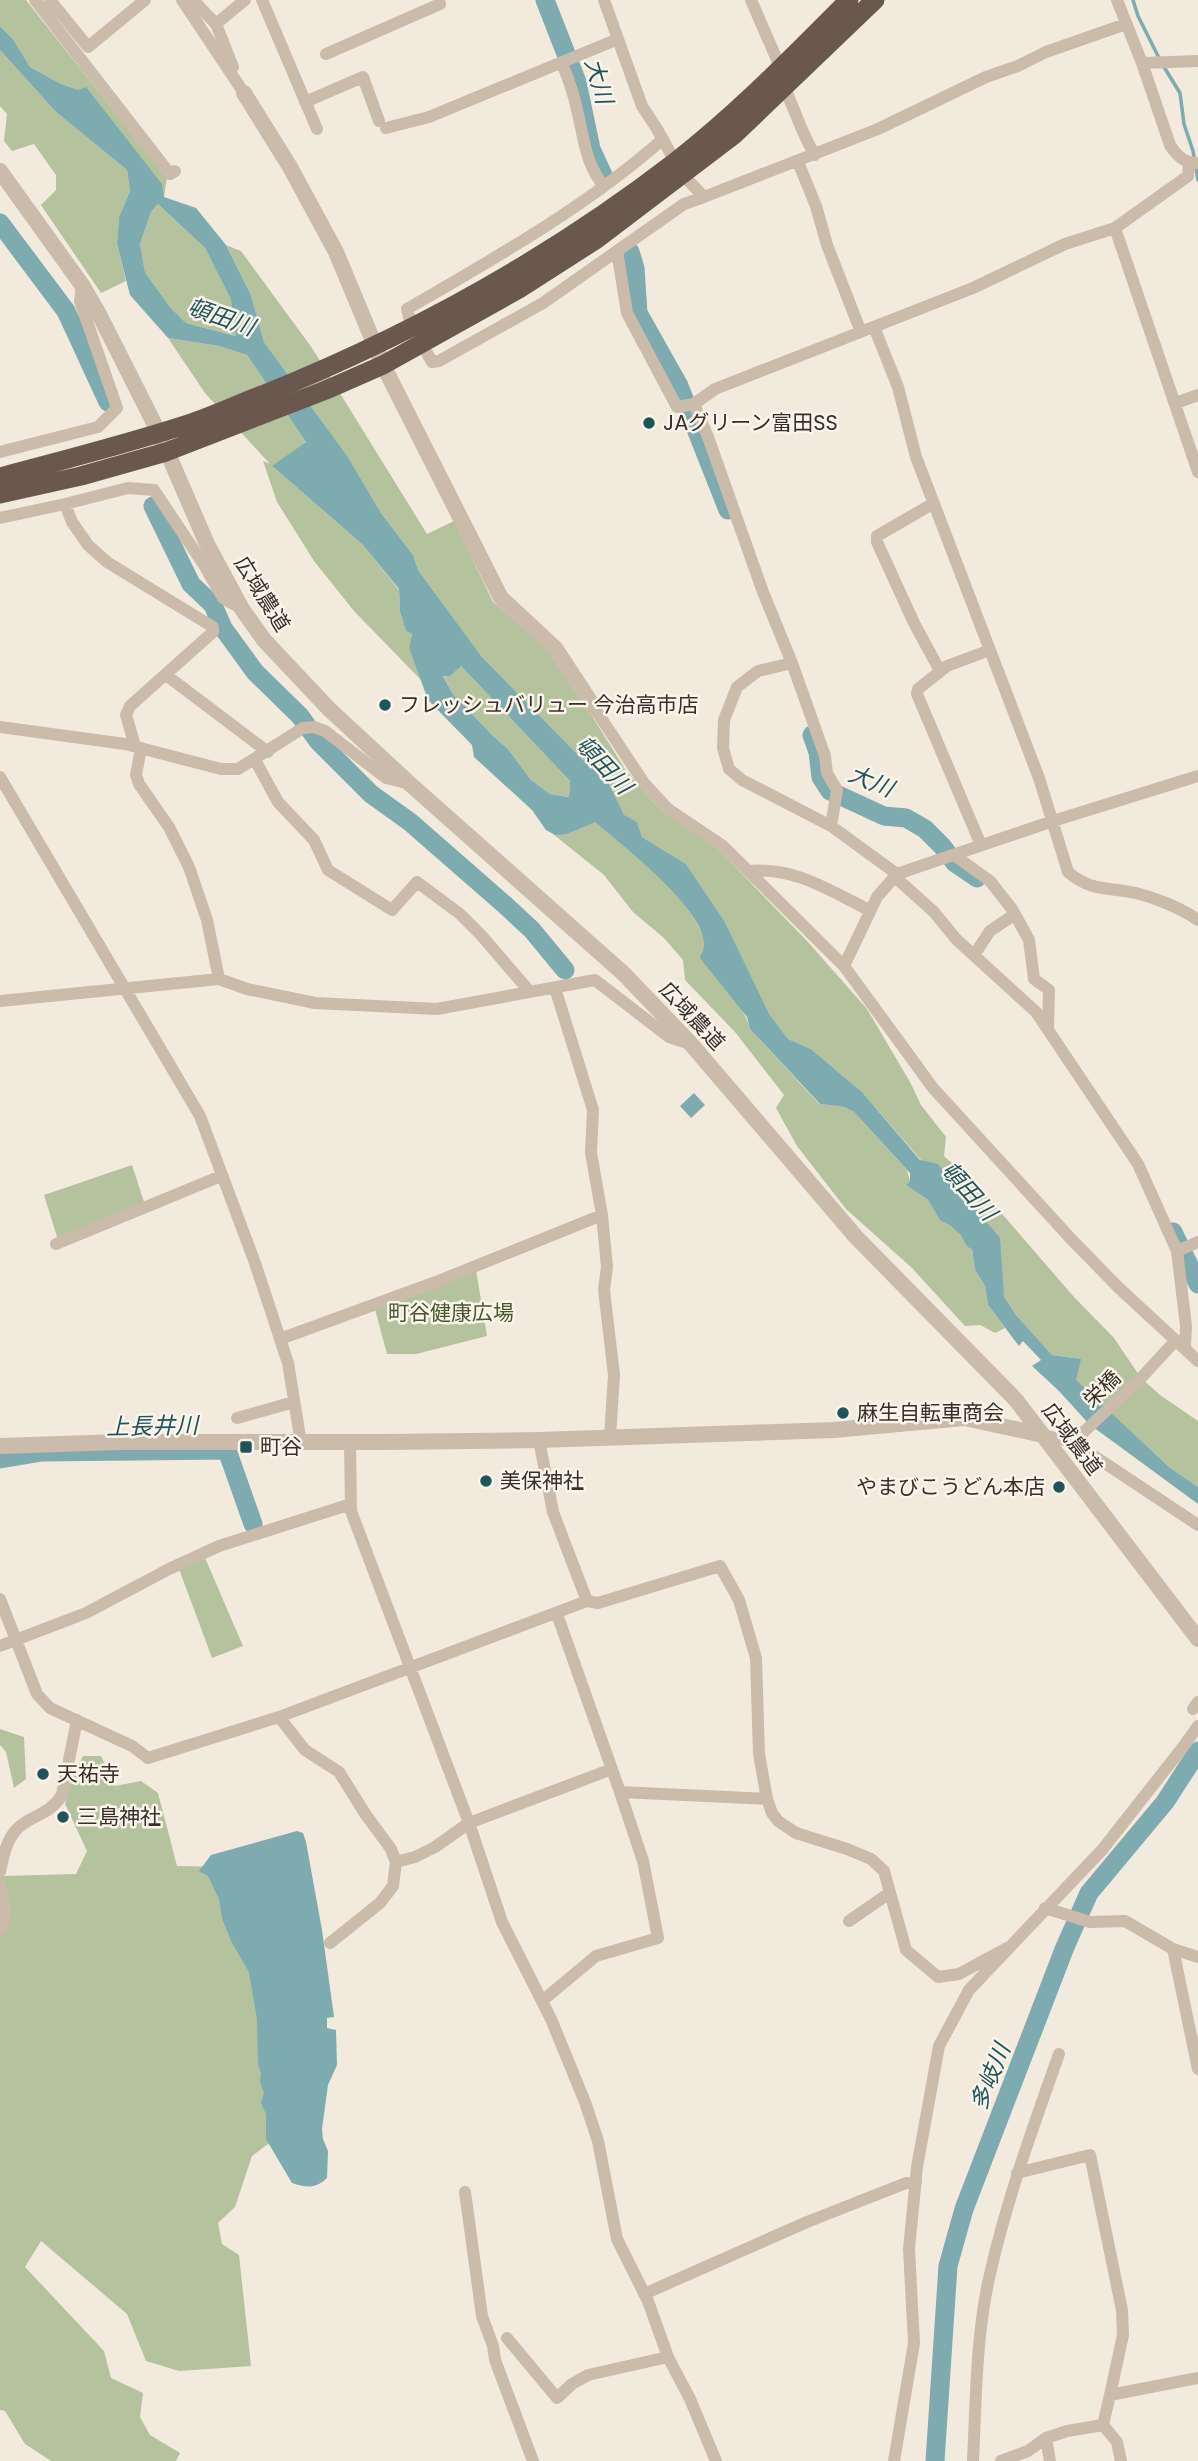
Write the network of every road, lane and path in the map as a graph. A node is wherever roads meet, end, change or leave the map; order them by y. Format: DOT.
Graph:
graph roads {
  1 [pos="35,0"];
  2 [pos="50,0"];
  3 [pos="145,0"];
  4 [pos="181,0"];
  5 [pos="193,0"];
  6 [pos="246,0"];
  7 [pos="262,0"];
  8 [pos="439,0"];
  9 [pos="604,0"];
  10 [pos="751,0"];
  11 [pos="849,0"];
  12 [pos="875,0"];
  13 [pos="1117,0"];
  14 [pos="216,24"];
  15 [pos="1126,24"];
  16 [pos="618,39"];
  17 [pos="326,54"];
  18 [pos="1198,61"];
  19 [pos="1148,62"];
  20 [pos="562,63"];
  21 [pos="783,78"];
  22 [pos="244,93"];
  23 [pos="305,102"];
  24 [pos="317,129"];
  25 [pos="663,139"];
  26 [pos="815,155"];
  27 [pos="798,162"];
  28 [pos="1194,163"];
  29 [pos="678,168"];
  30 [pos="0,171"];
  31 [pos="175,171"];
  32 [pos="0,186"];
  33 [pos="604,186"];
  34 [pos="16,194"];
  35 [pos="704,197"];
  36 [pos="1115,228"];
  37 [pos="617,251"];
  38 [pos="82,285"];
  39 [pos="409,317"];
  40 [pos="867,329"];
  41 [pos="427,353"];
  42 [pos="380,356"];
  43 [pos="1198,395"];
  44 [pos="1176,403"];
  45 [pos="694,404"];
  46 [pos="193,432"];
  47 [pos="159,433"];
  48 [pos="0,452"];
  49 [pos="166,452"];
  50 [pos="1198,471"];
  51 [pos="0,477"];
  52 [pos="0,494"];
  53 [pos="934,503"];
  54 [pos="65,505"];
  55 [pos="0,518"];
  56 [pos="242,609"];
  57 [pos="990,650"];
  58 [pos="792,663"];
  59 [pos="940,671"];
  60 [pos="166,675"];
  61 [pos="595,709"];
  62 [pos="0,727"];
  63 [pos="138,747"];
  64 [pos="268,752"];
  65 [pos="255,760"];
  66 [pos="1198,776"];
  67 [pos="0,777"];
  68 [pos="410,784"];
  69 [pos="1053,821"];
  70 [pos="831,826"];
  71 [pos="981,845"];
  72 [pos="954,855"];
  73 [pos="748,871"];
  74 [pos="896,876"];
  75 [pos="869,910"];
  76 [pos="1015,914"];
  77 [pos="1198,920"];
  78 [pos="974,955"];
  79 [pos="844,966"];
  80 [pos="219,979"];
  81 [pos="126,987"];
  82 [pos="555,988"];
  83 [pos="530,992"];
  84 [pos="0,1001"];
  85 [pos="1048,1027"];
  86 [pos="691,1044"];
  87 [pos="221,1176"];
  88 [pos="602,1215"];
  89 [pos="1198,1242"];
  90 [pos="56,1244"];
  91 [pos="1177,1251"];
  92 [pos="280,1339"];
  93 [pos="1181,1344"];
  94 [pos="1198,1362"];
  95 [pos="295,1402"];
  96 [pos="237,1418"];
  97 [pos="1043,1435"];
  98 [pos="610,1437"];
  99 [pos="538,1440"];
  100 [pos="350,1442"];
  101 [pos="1073,1442"];
  102 [pos="301,1443"];
  103 [pos="0,1446"];
  104 [pos="351,1504"];
  105 [pos="1198,1525"];
  106 [pos="0,1599"];
  107 [pos="587,1601"];
  108 [pos="557,1614"];
  109 [pos="1198,1639"];
  110 [pos="16,1640"];
  111 [pos="0,1646"];
  112 [pos="410,1666"];
  113 [pos="279,1717"];
  114 [pos="77,1720"];
  115 [pos="1198,1726"];
  116 [pos="612,1769"];
  117 [pos="620,1792"];
  118 [pos="767,1799"];
  119 [pos="469,1823"];
  120 [pos="396,1862"];
  121 [pos="0,1872"];
  122 [pos="0,1885"];
  123 [pos="888,1894"];
  124 [pos="1045,1908"];
  125 [pos="849,1921"];
  126 [pos="0,1928"];
  127 [pos="330,1943"];
  128 [pos="1007,1948"];
  129 [pos="1173,1949"];
  130 [pos="1198,1957"];
  131 [pos="542,2001"];
  132 [pos="1059,2054"];
  133 [pos="1198,2069"];
  134 [pos="1017,2173"];
  135 [pos="916,2182"];
  136 [pos="465,2192"];
  137 [pos="644,2294"];
  138 [pos="507,2339"];
  139 [pos="668,2357"];
  140 [pos="1198,2378"];
  141 [pos="1110,2395"];
  142 [pos="1103,2425"];
  143 [pos="1046,2438"];
  144 [pos="533,2461"];
  145 [pos="716,2461"];
  146 [pos="894,2461"];
  147 [pos="973,2461"];
  148 [pos="1001,2461"];
  149 [pos="1050,2461"];
  150 [pos="1121,2461"];
  1 -- 31 [label="street"];
  2 -- 3 [label="street"];
  4 -- 22 [label="street"];
  5 -- 14 [label="street"];
  6 -- 14 [label="street"];
  7 -- 23 [label="street"];
  8 -- 17 [label="street"];
  9 -- 16 [label="street"];
  10 -- 21 [label="street"];
  11 -- 21 [label="highway"];
  12 -- 21 [label="highway"];
  13 -- 15 [label="street"];
  14 -- 22 [label="street"];
  15 -- 19 [label="street"];
  15 -- 26 [label="street"];
  16 -- 20 [label="street"];
  16 -- 25 [label="street"];
  18 -- 19 [label="street"];
  19 -- 28 [label="street"];
  20 -- 23 [label="street"];
  20 -- 33 [label="street"];
  21 -- 26 [label="street"];
  21 -- 29 [label="highway"];
  22 -- 42 [label="street"];
  23 -- 24 [label="street"];
  25 -- 29 [label="street"];
  25 -- 33 [label="street"];
  26 -- 27 [label="street"];
  27 -- 35 [label="street"];
  27 -- 40 [label="street"];
  28 -- 36 [label="street"];
  29 -- 35 [label="street"];
  29 -- 42 [label="highway"];
  30 -- 34 [label="street, 広域農道"];
  32 -- 34 [label="street"];
  33 -- 39 [label="street"];
  34 -- 38 [label="street, 広域農道"];
  35 -- 37 [label="street"];
  36 -- 40 [label="street"];
  36 -- 44 [label="street"];
  37 -- 41 [label="street"];
  37 -- 45 [label="street"];
  38 -- 47 [label="street, 広域農道"];
  38 -- 48 [label="street"];
  40 -- 45 [label="street"];
  40 -- 53 [label="street"];
  42 -- 46 [label="highway"];
  42 -- 61 [label="street"];
  43 -- 44 [label="street"];
  44 -- 50 [label="street"];
  45 -- 58 [label="street"];
  46 -- 47 [label="highway"];
  46 -- 49 [label="highway"];
  47 -- 49 [label="street, 広域農道"];
  47 -- 51 [label="highway"];
  49 -- 52 [label="highway"];
  49 -- 56 [label="street, 広域農道"];
  53 -- 57 [label="street"];
  53 -- 59 [label="street"];
  54 -- 55 [label="street"];
  54 -- 56 [label="street"];
  54 -- 60 [label="street"];
  56 -- 68 [label="street, 広域農道"];
  57 -- 59 [label="street"];
  57 -- 69 [label="street"];
  58 -- 70 [label="street"];
  58 -- 70 [label="street"];
  59 -- 71 [label="street"];
  60 -- 63 [label="street"];
  60 -- 64 [label="street"];
  61 -- 73 [label="street"];
  62 -- 63 [label="street"];
  63 -- 65 [label="street"];
  63 -- 80 [label="street"];
  64 -- 65 [label="street"];
  64 -- 68 [label="street"];
  65 -- 83 [label="street"];
  66 -- 69 [label="street"];
  67 -- 81 [label="street"];
  68 -- 86 [label="street, 広域農道"];
  69 -- 71 [label="street"];
  69 -- 77 [label="street"];
  70 -- 74 [label="street"];
  71 -- 72 [label="street"];
  72 -- 74 [label="street"];
  72 -- 76 [label="street"];
  73 -- 75 [label="street"];
  73 -- 79 [label="street"];
  74 -- 75 [label="street"];
  74 -- 78 [label="street"];
  75 -- 79 [label="street"];
  76 -- 78 [label="street"];
  76 -- 85 [label="street"];
  78 -- 85 [label="street"];
  79 -- 93 [label="street"];
  80 -- 81 [label="street"];
  80 -- 83 [label="street"];
  81 -- 84 [label="street"];
  81 -- 87 [label="street"];
  82 -- 83 [label="street"];
  82 -- 86 [label="street"];
  82 -- 88 [label="street"];
  85 -- 91 [label="street"];
  86 -- 97 [label="street, 広域農道"];
  87 -- 90 [label="street"];
  87 -- 92 [label="street"];
  88 -- 92 [label="street"];
  88 -- 98 [label="street"];
  89 -- 91 [label="street"];
  91 -- 93 [label="street"];
  92 -- 95 [label="street"];
  93 -- 94 [label="street"];
  93 -- 101 [label="street, 栄橋"];
  95 -- 96 [label="street"];
  95 -- 102 [label="street"];
  97 -- 98 [label="street"];
  97 -- 101 [label="street"];
  97 -- 109 [label="street, 広域農道"];
  98 -- 99 [label="street"];
  99 -- 100 [label="street"];
  99 -- 107 [label="street"];
  100 -- 102 [label="street"];
  100 -- 104 [label="street"];
  101 -- 105 [label="street"];
  102 -- 103 [label="street"];
  104 -- 110 [label="street"];
  104 -- 112 [label="street"];
  106 -- 110 [label="street"];
  107 -- 108 [label="street"];
  107 -- 118 [label="street"];
  108 -- 112 [label="street"];
  108 -- 116 [label="street"];
  110 -- 111 [label="street"];
  110 -- 114 [label="street"];
  112 -- 113 [label="street"];
  112 -- 119 [label="street"];
  113 -- 114 [label="street"];
  113 -- 120 [label="street"];
  114 -- 121 [label="street"];
  115 -- 124 [label="street"];
  116 -- 117 [label="street"];
  116 -- 119 [label="street"];
  117 -- 118 [label="street"];
  117 -- 131 [label="street"];
  118 -- 123 [label="street"];
  119 -- 120 [label="street"];
  119 -- 131 [label="street"];
  120 -- 127 [label="street"];
  122 -- 126 [label="street"];
  123 -- 125 [label="street"];
  123 -- 128 [label="street"];
  124 -- 128 [label="street"];
  124 -- 129 [label="street"];
  128 -- 135 [label="street"];
  129 -- 130 [label="street"];
  129 -- 133 [label="street"];
  131 -- 137 [label="street"];
  132 -- 134 [label="street"];
  134 -- 141 [label="street"];
  134 -- 147 [label="street"];
  135 -- 137 [label="street"];
  135 -- 146 [label="street"];
  136 -- 144 [label="street"];
  137 -- 139 [label="street"];
  138 -- 139 [label="street"];
  139 -- 145 [label="street"];
  140 -- 141 [label="street"];
  141 -- 142 [label="street"];
  142 -- 143 [label="street"];
  142 -- 150 [label="street"];
  143 -- 148 [label="street"];
  143 -- 149 [label="street"];
}
